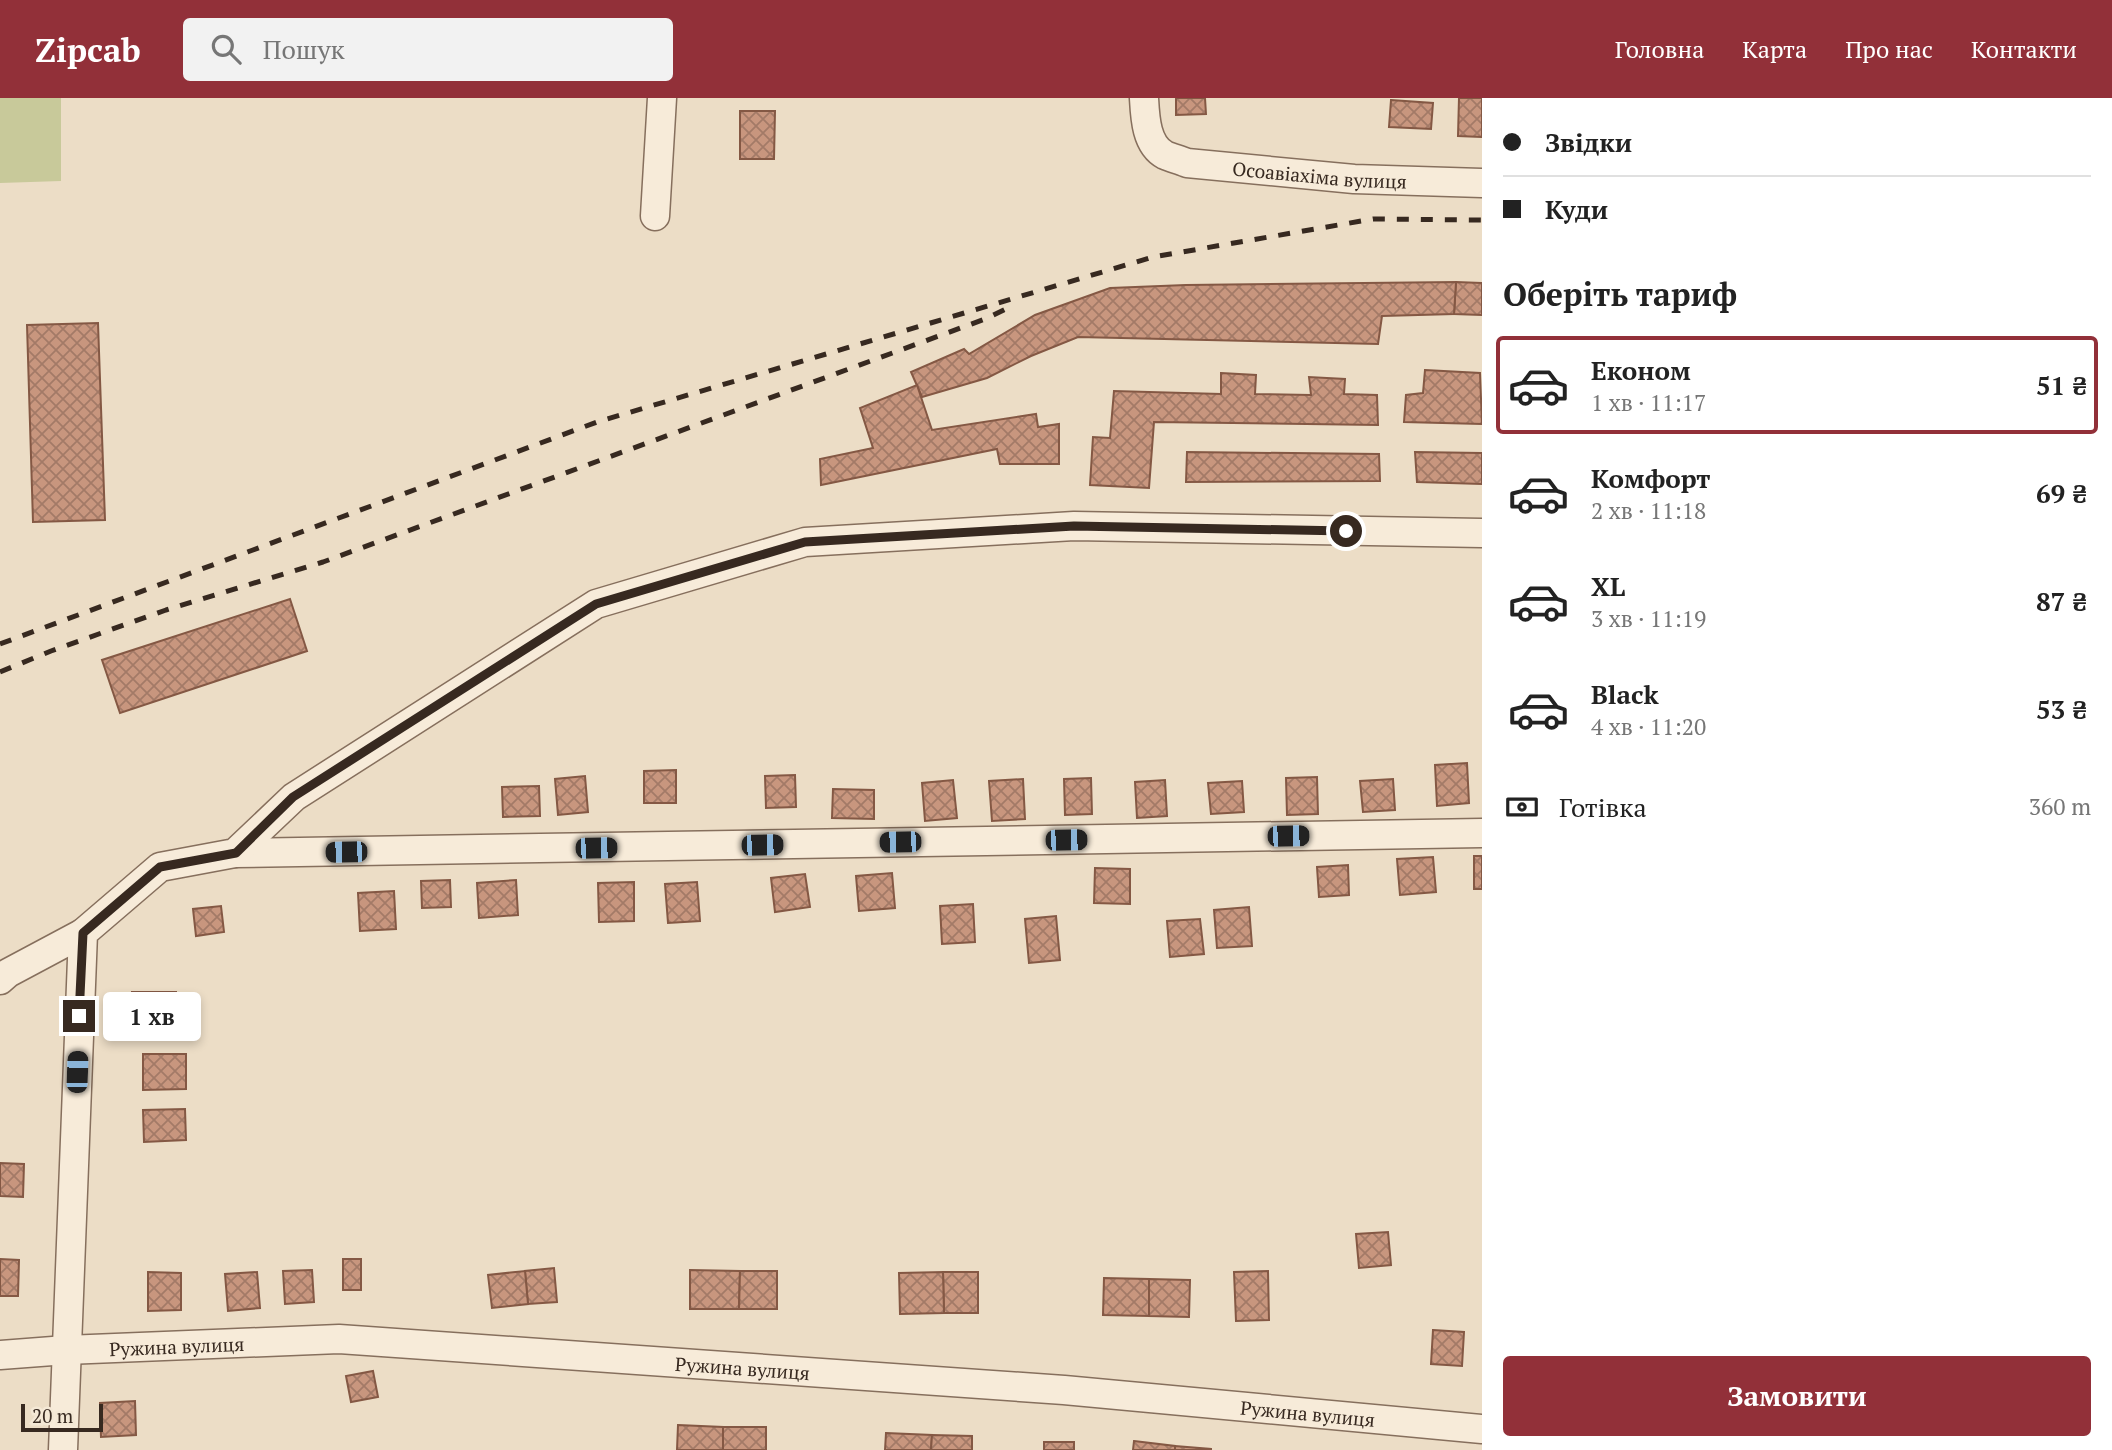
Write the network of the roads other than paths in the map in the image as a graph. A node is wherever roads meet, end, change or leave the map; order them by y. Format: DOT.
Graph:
graph roads {
  1 [pos="663,98"];
  2 [pos="1144,98"];
  3 [pos="1482,183"];
  4 [pos="655,216"];
  5 [pos="1482,533"];
  6 [pos="1482,833"];
  7 [pos="236,853"];
  8 [pos="83,933"];
  9 [pos="0,979"];
  10 [pos="66,1350"];
  11 [pos="0,1355"];
  12 [pos="1482,1429"];
  13 [pos="63,1450"];
  1 -- 4 [label="street"];
  2 -- 3 [label="street, Осоавіахіма вулиця"];
  5 -- 7 [label="street"];
  6 -- 7 [label="street"];
  7 -- 8 [label="street"];
  8 -- 9 [label="street"];
  8 -- 10 [label="street"];
  10 -- 11 [label="street, Ружина вулиця"];
  10 -- 12 [label="street, Ружина вулиця"];
  10 -- 13 [label="street"];
}
